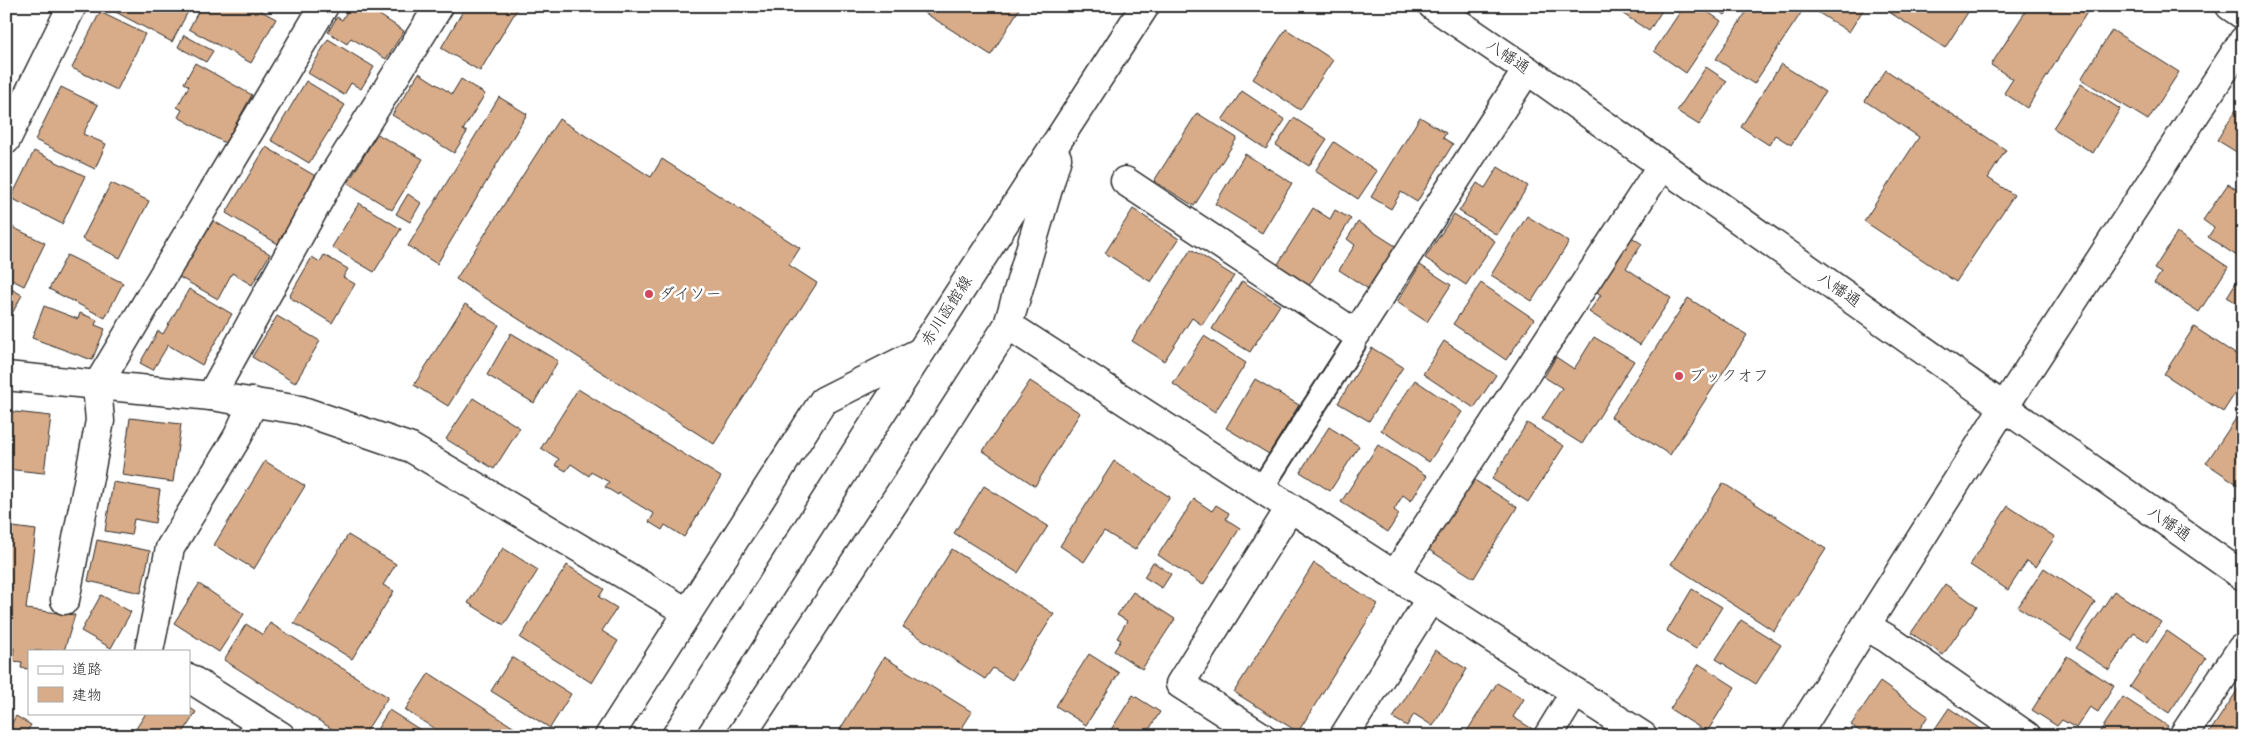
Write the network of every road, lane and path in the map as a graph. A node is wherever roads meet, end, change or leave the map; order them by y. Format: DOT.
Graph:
graph roads {
  1 [pos="72,6"];
  2 [pos="324,6"];
  3 [pos="439,6"];
  4 [pos="1145,6"];
  5 [pos="1433,6"];
  6 [pos="2230,6"];
  7 [pos="2243,15"];
  8 [pos="2243,41"];
  9 [pos="1527,70"];
  10 [pos="1065,129"];
  11 [pos="6,140"];
  12 [pos="1662,166"];
  13 [pos="1125,181"];
  14 [pos="1008,325"];
  15 [pos="1356,334"];
  16 [pos="921,351"];
  17 [pos="6,376"];
  18 [pos="97,386"];
  19 [pos="211,396"];
  20 [pos="253,402"];
  21 [pos="2004,407"];
  22 [pos="1261,489"];
  23 [pos="1290,508"];
  24 [pos="1395,575"];
  25 [pos="2243,576"];
  26 [pos="1431,598"];
  27 [pos="65,600"];
  28 [pos="686,612"];
  29 [pos="1866,626"];
  30 [pos="2241,648"];
  31 [pos="149,650"];
  32 [pos="190,679"];
  33 [pos="1575,692"];
  34 [pos="280,736"];
  35 [pos="609,736"];
  36 [pos="676,736"];
  37 [pos="741,736"];
  38 [pos="1261,736"];
  39 [pos="1344,736"];
  40 [pos="1548,736"];
  41 [pos="1643,736"];
  42 [pos="1796,736"];
  43 [pos="2027,736"];
  44 [pos="2183,736"];
  1 -- 11 [label="street"];
  2 -- 18 [label="street"];
  3 -- 19 [label="street"];
  4 -- 10 [label="street, 赤川函館線"];
  5 -- 9 [label="street, 八幡通"];
  6 -- 7 [label="street"];
  8 -- 21 [label="street"];
  9 -- 12 [label="street, 八幡通"];
  9 -- 15 [label="street"];
  10 -- 14 [label="street"];
  10 -- 16 [label="street, 赤川函館線"];
  12 -- 21 [label="street, 八幡通"];
  12 -- 24 [label="street"];
  13 -- 15 [label="street"];
  14 -- 22 [label="street"];
  14 -- 37 [label="street"];
  15 -- 22 [label="lane"];
  16 -- 28 [label="street"];
  16 -- 36 [label="street, 赤川函館線"];
  17 -- 18 [label="street"];
  18 -- 19 [label="street"];
  18 -- 27 [label="street"];
  19 -- 20 [label="street"];
  20 -- 28 [label="street"];
  20 -- 31 [label="street"];
  21 -- 25 [label="street, 八幡通"];
  21 -- 29 [label="street"];
  22 -- 23 [label="street"];
  23 -- 24 [label="street"];
  23 -- 38 [label="street"];
  24 -- 26 [label="street"];
  26 -- 33 [label="street"];
  26 -- 39 [label="street"];
  28 -- 35 [label="street"];
  29 -- 42 [label="street"];
  29 -- 43 [label="street"];
  30 -- 44 [label="street"];
  32 -- 34 [label="street"];
  33 -- 40 [label="street"];
  33 -- 41 [label="street"];
}
